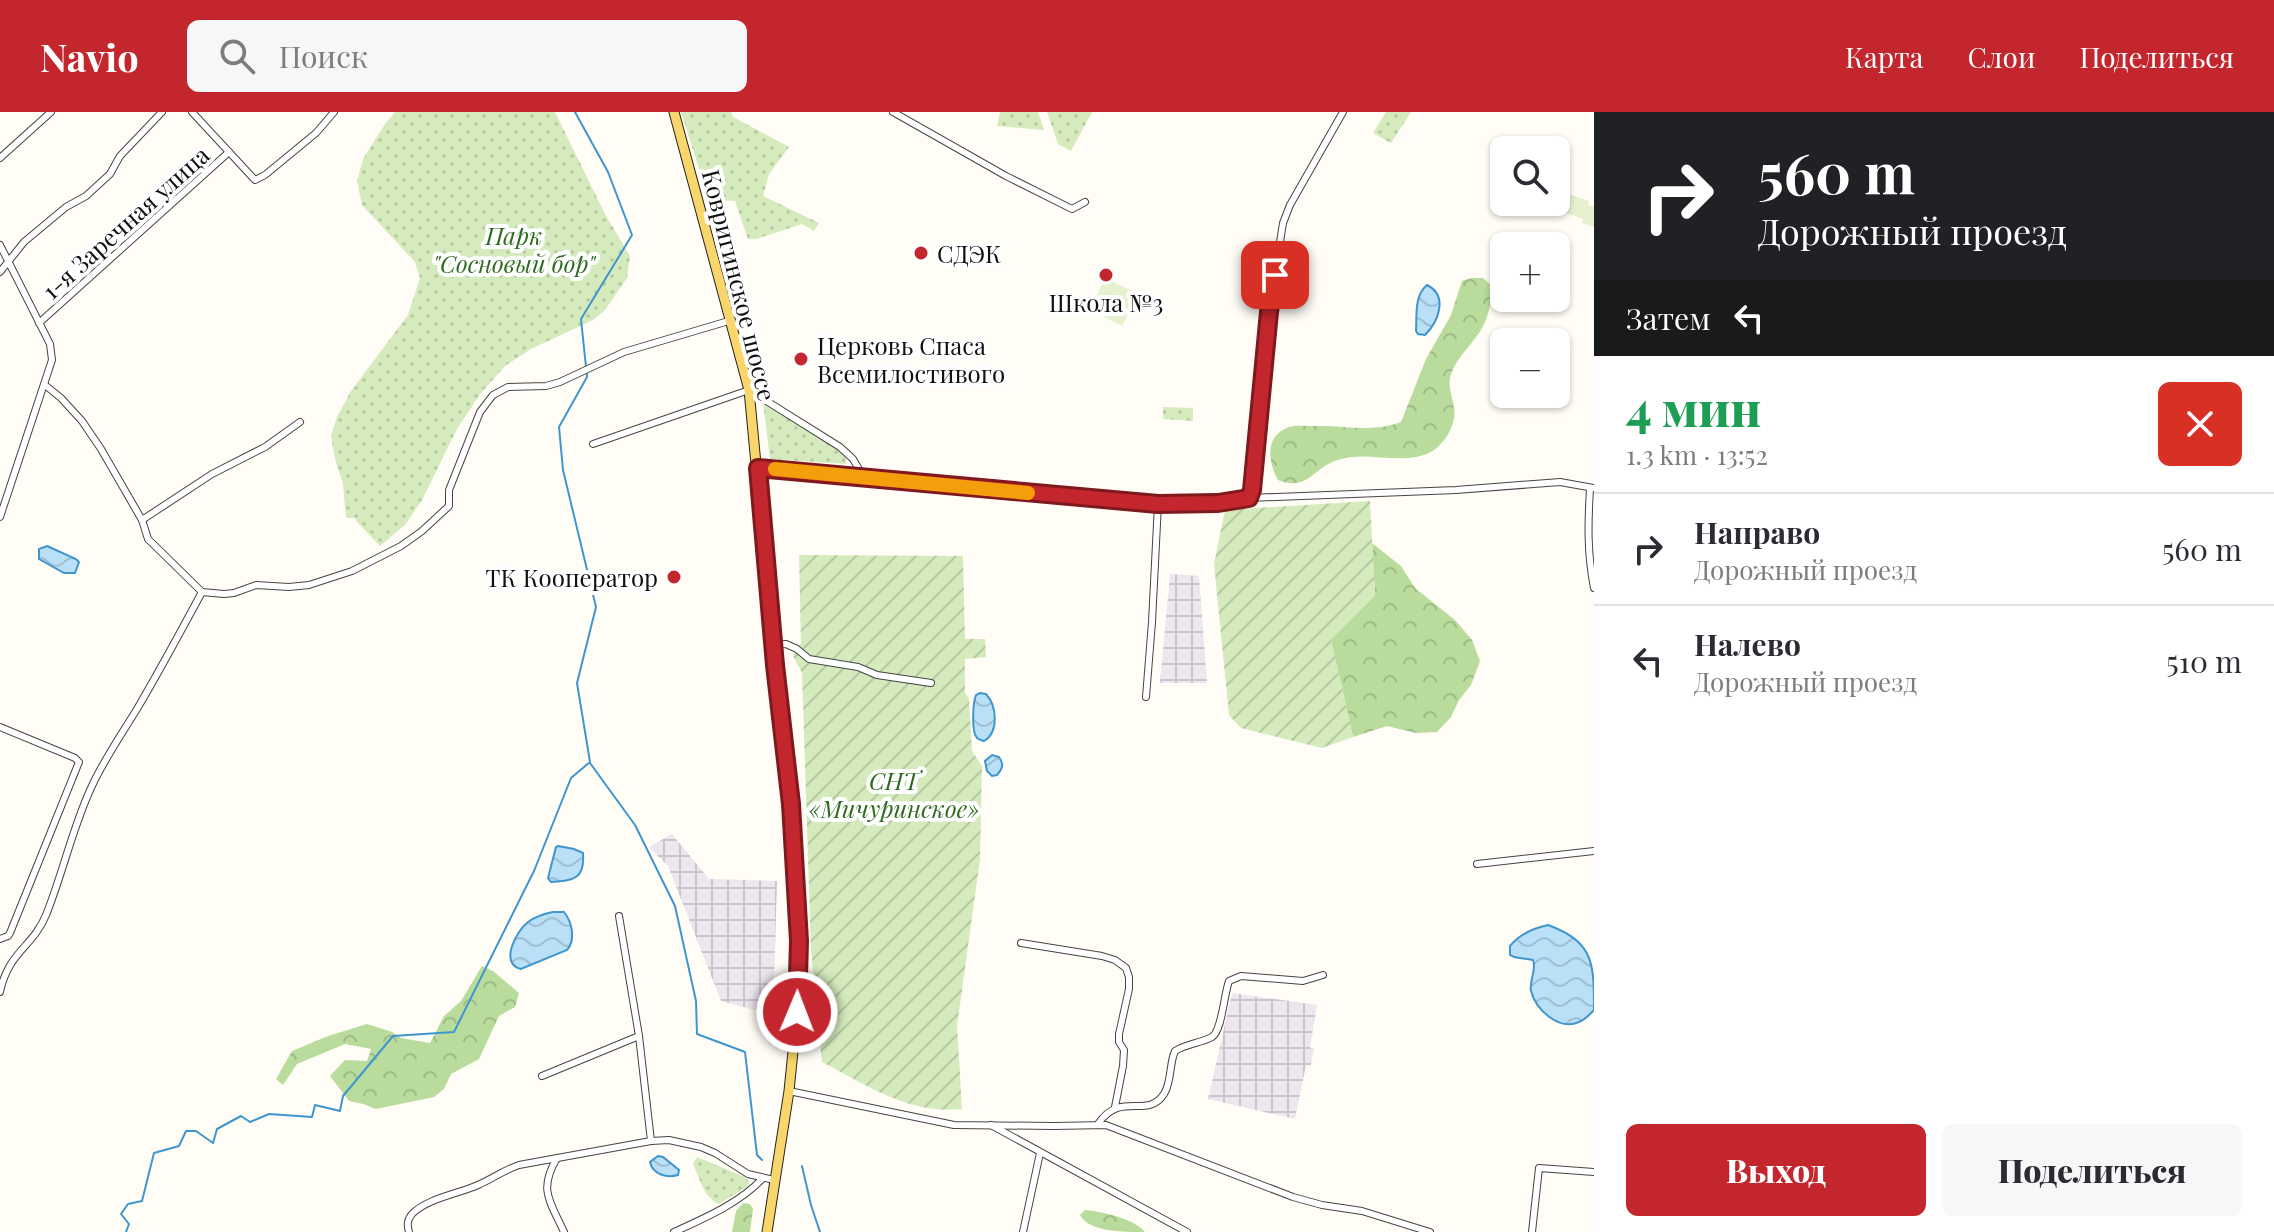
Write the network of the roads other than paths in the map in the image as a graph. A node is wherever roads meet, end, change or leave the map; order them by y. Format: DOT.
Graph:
graph roads {
  1 [pos="51,112"];
  2 [pos="162,112"];
  3 [pos="192,112"];
  4 [pos="334,112"];
  5 [pos="674,112"];
  6 [pos="893,112"];
  7 [pos="1343,112"];
  8 [pos="229,152"];
  9 [pos="0,158"];
  10 [pos="1085,202"];
  11 [pos="0,245"];
  12 [pos="8,260"];
  13 [pos="0,272"];
  14 [pos="732,320"];
  15 [pos="39,323"];
  16 [pos="45,385"];
  17 [pos="749,390"];
  18 [pos="300,422"];
  19 [pos="593,444"];
  20 [pos="758,468"];
  21 [pos="864,478"];
  22 [pos="1592,488"];
  23 [pos="1249,498"];
  24 [pos="1158,504"];
  25 [pos="0,517"];
  26 [pos="142,520"];
  27 [pos="1594,588"];
  28 [pos="202,592"];
  29 [pos="773,645"];
  30 [pos="931,683"];
  31 [pos="1146,697"];
  32 [pos="0,727"];
  33 [pos="1594,851"];
  34 [pos="1477,864"];
  35 [pos="619,916"];
  36 [pos="0,939"];
  37 [pos="1021,943"];
  38 [pos="1323,975"];
  39 [pos="0,992"];
  40 [pos="639,1036"];
  41 [pos="542,1076"];
  42 [pos="789,1091"];
  43 [pos="1115,1107"];
  44 [pos="1098,1124"];
  45 [pos="991,1125"];
  46 [pos="651,1141"];
  47 [pos="1040,1153"];
  48 [pos="557,1158"];
  49 [pos="1594,1172"];
  50 [pos="763,1178"];
  51 [pos="774,1180"];
  52 [pos="409,1232"];
  53 [pos="564,1232"];
  54 [pos="674,1232"];
  55 [pos="767,1232"];
  56 [pos="1023,1232"];
  57 [pos="1187,1232"];
  58 [pos="1430,1232"];
  59 [pos="1532,1232"];
  1 -- 9 [label="street"];
  2 -- 12 [label="street"];
  3 -- 8 [label="street"];
  4 -- 8 [label="street"];
  5 -- 14 [label="main road, Ковригинское шоссе"];
  6 -- 10 [label="street"];
  7 -- 23 [label="street"];
  8 -- 15 [label="street, 1-я Заречная улица"];
  11 -- 12 [label="street"];
  12 -- 13 [label="street"];
  12 -- 15 [label="street"];
  14 -- 17 [label="main road, Ковригинское шоссе"];
  14 -- 28 [label="street"];
  15 -- 16 [label="street, 1-я Заречная улица"];
  16 -- 25 [label="street, 1-я Заречная улица"];
  16 -- 26 [label="street"];
  17 -- 19 [label="street"];
  17 -- 20 [label="main road, Ковригинское шоссе"];
  17 -- 21 [label="street"];
  18 -- 26 [label="street"];
  20 -- 21 [label="street"];
  20 -- 29 [label="main road, Ковригинское шоссе"];
  21 -- 24 [label="street"];
  22 -- 23 [label="street"];
  22 -- 27 [label="street"];
  23 -- 24 [label="street"];
  24 -- 31 [label="street"];
  26 -- 28 [label="street"];
  28 -- 39 [label="street"];
  29 -- 30 [label="street"];
  29 -- 42 [label="main road, Ковригинское шоссе"];
  32 -- 36 [label="street"];
  33 -- 34 [label="street"];
  35 -- 40 [label="street"];
  37 -- 43 [label="street"];
  38 -- 43 [label="street"];
  40 -- 41 [label="street"];
  40 -- 46 [label="street"];
  42 -- 45 [label="street"];
  42 -- 51 [label="main road, Ковригинское шоссе"];
  43 -- 44 [label="street"];
  44 -- 45 [label="street"];
  44 -- 58 [label="street"];
  45 -- 47 [label="street"];
  46 -- 48 [label="street"];
  46 -- 50 [label="street"];
  47 -- 56 [label="street"];
  47 -- 57 [label="street"];
  48 -- 52 [label="street"];
  48 -- 53 [label="street"];
  49 -- 59 [label="street"];
  50 -- 51 [label="street"];
  50 -- 54 [label="street"];
  51 -- 55 [label="main road, Ковригинское шоссе"];
}
